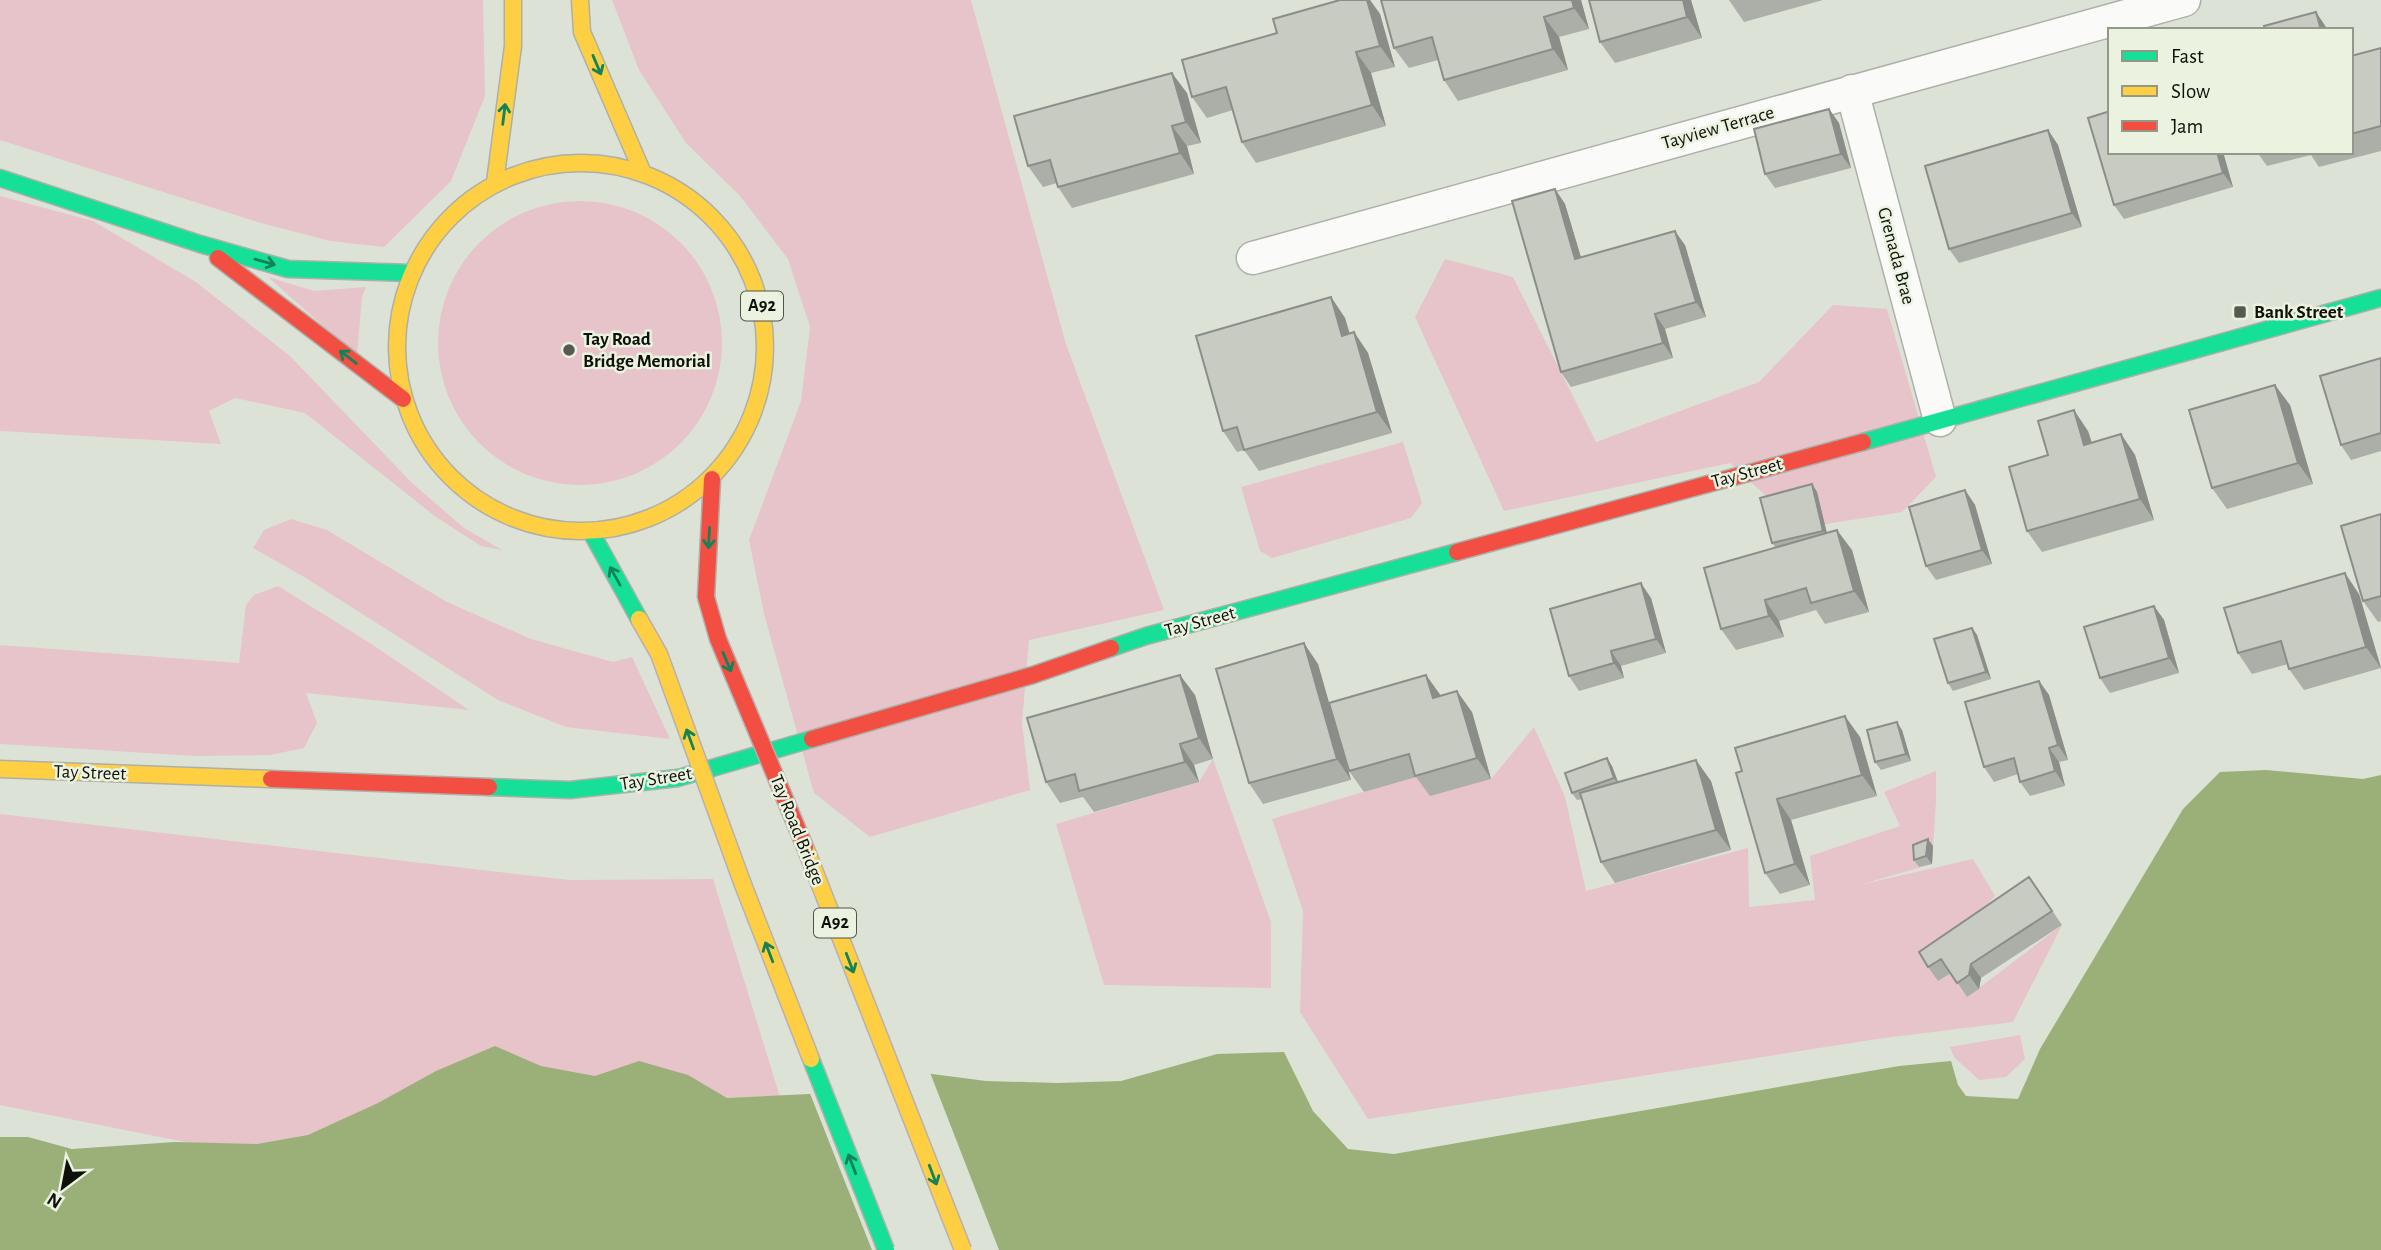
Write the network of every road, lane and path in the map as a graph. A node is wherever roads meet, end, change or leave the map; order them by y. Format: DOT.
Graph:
graph roads {
  1 [pos="513,0"];
  2 [pos="580,0"];
  3 [pos="2184,0"];
  4 [pos="1852,91"];
  5 [pos="642,172"];
  6 [pos="0,178"];
  7 [pos="495,182"];
  8 [pos="200,244"];
  9 [pos="1253,258"];
  10 [pos="410,273"];
  11 [pos="2381,298"];
  12 [pos="402,399"];
  13 [pos="1940,420"];
  14 [pos="712,480"];
  15 [pos="591,533"];
  16 [pos="0,769"];
  17 [pos="886,1250"];
  18 [pos="962,1250"];
  7 -- 1 [label="main road, one-way"];
  2 -- 5 [label="main road, one-way"];
  3 -- 4 [label="street, Tayview Terrace"];
  4 -- 9 [label="street, Tayview Terrace"];
  4 -- 13 [label="street, Grenada Brae"];
  5 -- 7 [label="main road, A92"];
  5 -- 14 [label="main road, A92"];
  6 -- 8 [label="main road"];
  7 -- 10 [label="main road, A92"];
  8 -- 10 [label="main road, one-way"];
  12 -- 8 [label="main road, one-way"];
  10 -- 12 [label="main road, A92"];
  11 -- 13 [label="main road, Tay Street"];
  12 -- 15 [label="main road, A92"];
  13 -- 16 [label="main road, Tay Street"];
  14 -- 15 [label="main road, A92"];
  14 -- 18 [label="main road, Tay Road Bridge / A92, one-way, bridge"];
  17 -- 15 [label="main road, one-way, bridge"];
}
